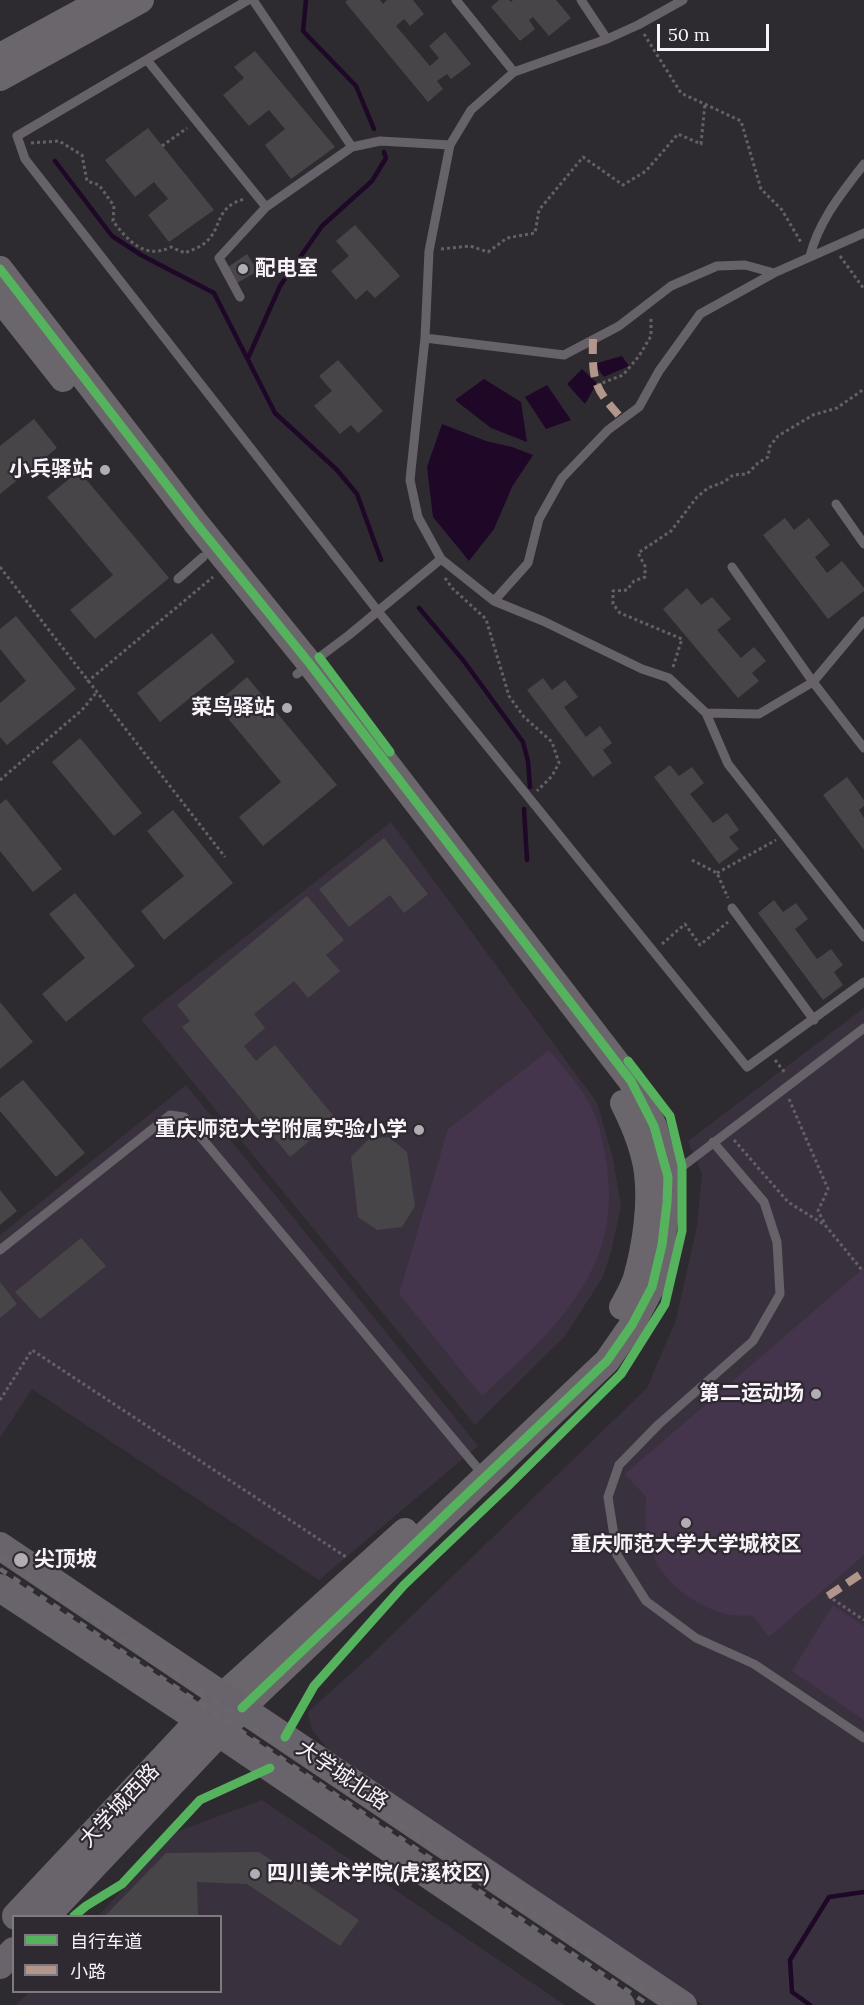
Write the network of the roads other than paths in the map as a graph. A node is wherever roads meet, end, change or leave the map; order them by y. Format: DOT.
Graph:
graph roads {
  1 [pos="103,0"];
  2 [pos="141,0"];
  3 [pos="250,0"];
  4 [pos="456,0"];
  5 [pos="581,0"];
  6 [pos="683,0"];
  7 [pos="607,39"];
  8 [pos="0,56"];
  9 [pos="147,60"];
  10 [pos="514,72"];
  11 [pos="0,78"];
  12 [pos="450,145"];
  13 [pos="352,147"];
  14 [pos="864,164"];
  15 [pos="266,207"];
  16 [pos="864,233"];
  17 [pos="810,256"];
  18 [pos="0,269"];
  19 [pos="774,273"];
  20 [pos="240,297"];
  21 [pos="0,299"];
  22 [pos="425,338"];
  23 [pos="836,504"];
  24 [pos="864,544"];
  25 [pos="442,560"];
  26 [pos="210,565"];
  27 [pos="732,567"];
  28 [pos="177,579"];
  29 [pos="494,601"];
  30 [pos="377,610"];
  31 [pos="864,621"];
  32 [pos="303,669"];
  33 [pos="813,682"];
  34 [pos="706,713"];
  35 [pos="864,748"];
  36 [pos="734,911"];
  37 [pos="864,937"];
  38 [pos="864,982"];
  39 [pos="814,1020"];
  40 [pos="864,1028"];
  41 [pos="713,1142"];
  42 [pos="668,1177"];
  43 [pos="0,1250"];
  44 [pos="481,1473"];
  45 [pos="0,1546"];
  46 [pos="0,1588"];
  47 [pos="232,1702"];
  48 [pos="209,1727"];
  49 [pos="864,1738"];
  50 [pos="18,1915"];
  51 [pos="48,1915"];
  52 [pos="12,1921"];
  53 [pos="0,1934"];
  54 [pos="12,1953"];
  55 [pos="0,1965"];
  56 [pos="621,2005"];
  57 [pos="683,2005"];
  1 -- 8 [label="street"];
  2 -- 11 [label="street"];
  3 -- 9 [label="lane"];
  3 -- 13 [label="lane"];
  4 -- 10 [label="lane"];
  5 -- 7 [label="lane"];
  6 -- 7 [label="lane"];
  7 -- 10 [label="lane"];
  9 -- 15 [label="lane"];
  9 -- 30 [label="lane"];
  10 -- 12 [label="lane"];
  12 -- 13 [label="lane"];
  12 -- 22 [label="lane"];
  13 -- 15 [label="lane"];
  14 -- 17 [label="lane"];
  15 -- 20 [label="lane"];
  16 -- 17 [label="lane"];
  17 -- 19 [label="lane"];
  18 -- 32 [label="street"];
  19 -- 22 [label="lane"];
  19 -- 29 [label="lane"];
  21 -- 26 [label="street"];
  22 -- 25 [label="lane"];
  23 -- 24 [label="lane"];
  25 -- 29 [label="lane"];
  25 -- 30 [label="lane"];
  26 -- 28 [label="lane"];
  26 -- 32 [label="street"];
  27 -- 33 [label="lane"];
  29 -- 34 [label="lane"];
  30 -- 32 [label="lane"];
  30 -- 39 [label="lane"];
  31 -- 33 [label="lane"];
  32 -- 42 [label="street"];
  32 -- 44 [label="street"];
  33 -- 34 [label="lane"];
  33 -- 35 [label="lane"];
  34 -- 37 [label="lane"];
  36 -- 39 [label="lane"];
  38 -- 39 [label="lane"];
  40 -- 41 [label="lane"];
  41 -- 42 [label="lane"];
  41 -- 49 [label="lane"];
  42 -- 44 [label="street"];
  43 -- 44 [label="lane"];
  44 -- 47 [label="street"];
  44 -- 47 [label="street"];
  45 -- 47 [label="main road, 大学城北路"];
  46 -- 48 [label="main road, 大学城北路"];
  47 -- 48 [label="main road, 大学城西路"];
  47 -- 57 [label="main road, 大学城北路"];
  48 -- 50 [label="main road, 大学城西路"];
  48 -- 51 [label="main road, 大学城西路"];
  48 -- 56 [label="main road, 大学城北路"];
  52 -- 53 [label="main road, 大学城西路"];
  54 -- 55 [label="main road"];
}
